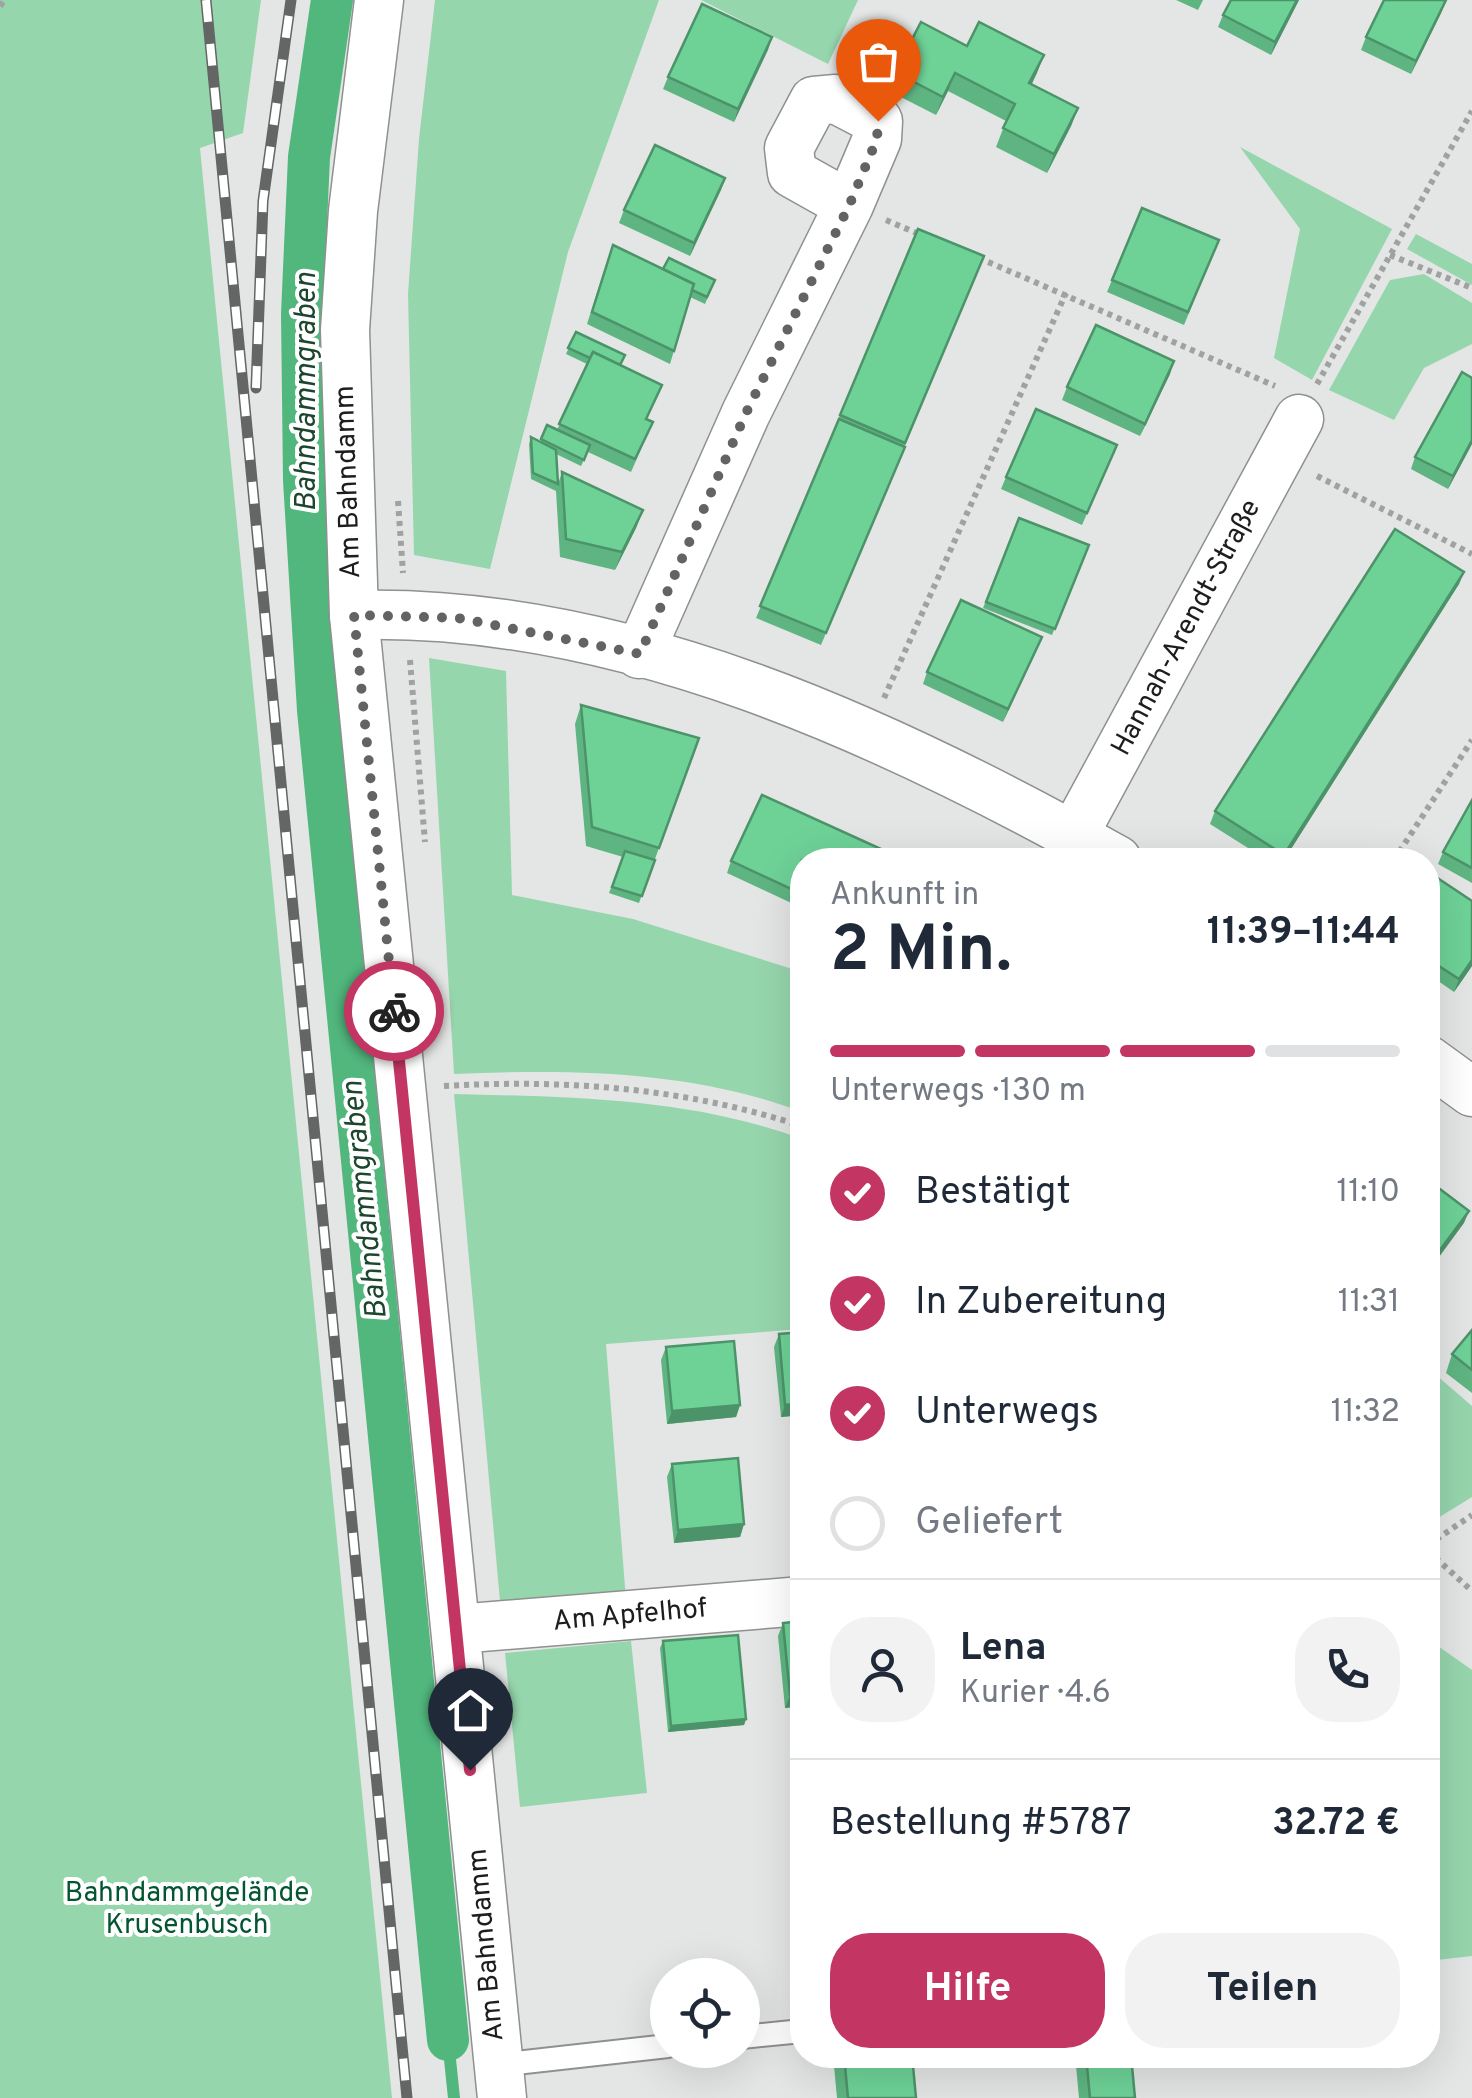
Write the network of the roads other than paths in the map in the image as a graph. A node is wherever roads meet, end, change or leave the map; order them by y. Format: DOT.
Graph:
graph roads {
  1 [pos="379,0"];
  2 [pos="849,206"];
  3 [pos="1295,426"];
  4 [pos="354,615"];
  5 [pos="640,654"];
  6 [pos="1074,836"];
  7 [pos="1095,848"];
  8 [pos="1440,1069"];
  9 [pos="1472,1092"];
  10 [pos="790,1602"];
  11 [pos="457,1629"];
  12 [pos="790,2032"];
  13 [pos="760,2036"];
  14 [pos="650,2050"];
  15 [pos="500,2082"];
  1 -- 4 [label="street, Am Bahndamm"];
  2 -- 5 [label="street"];
  3 -- 6 [label="street, Hannah-Arendt-Straße"];
  4 -- 5 [label="street"];
  4 -- 11 [label="street, Am Bahndamm"];
  5 -- 6 [label="street"];
  6 -- 7 [label="street"];
  8 -- 9 [label="street"];
  10 -- 11 [label="street, Am Apfelhof"];
  11 -- 15 [label="street, Am Bahndamm"];
  12 -- 13 [label="lane"];
  14 -- 15 [label="lane"];
}
